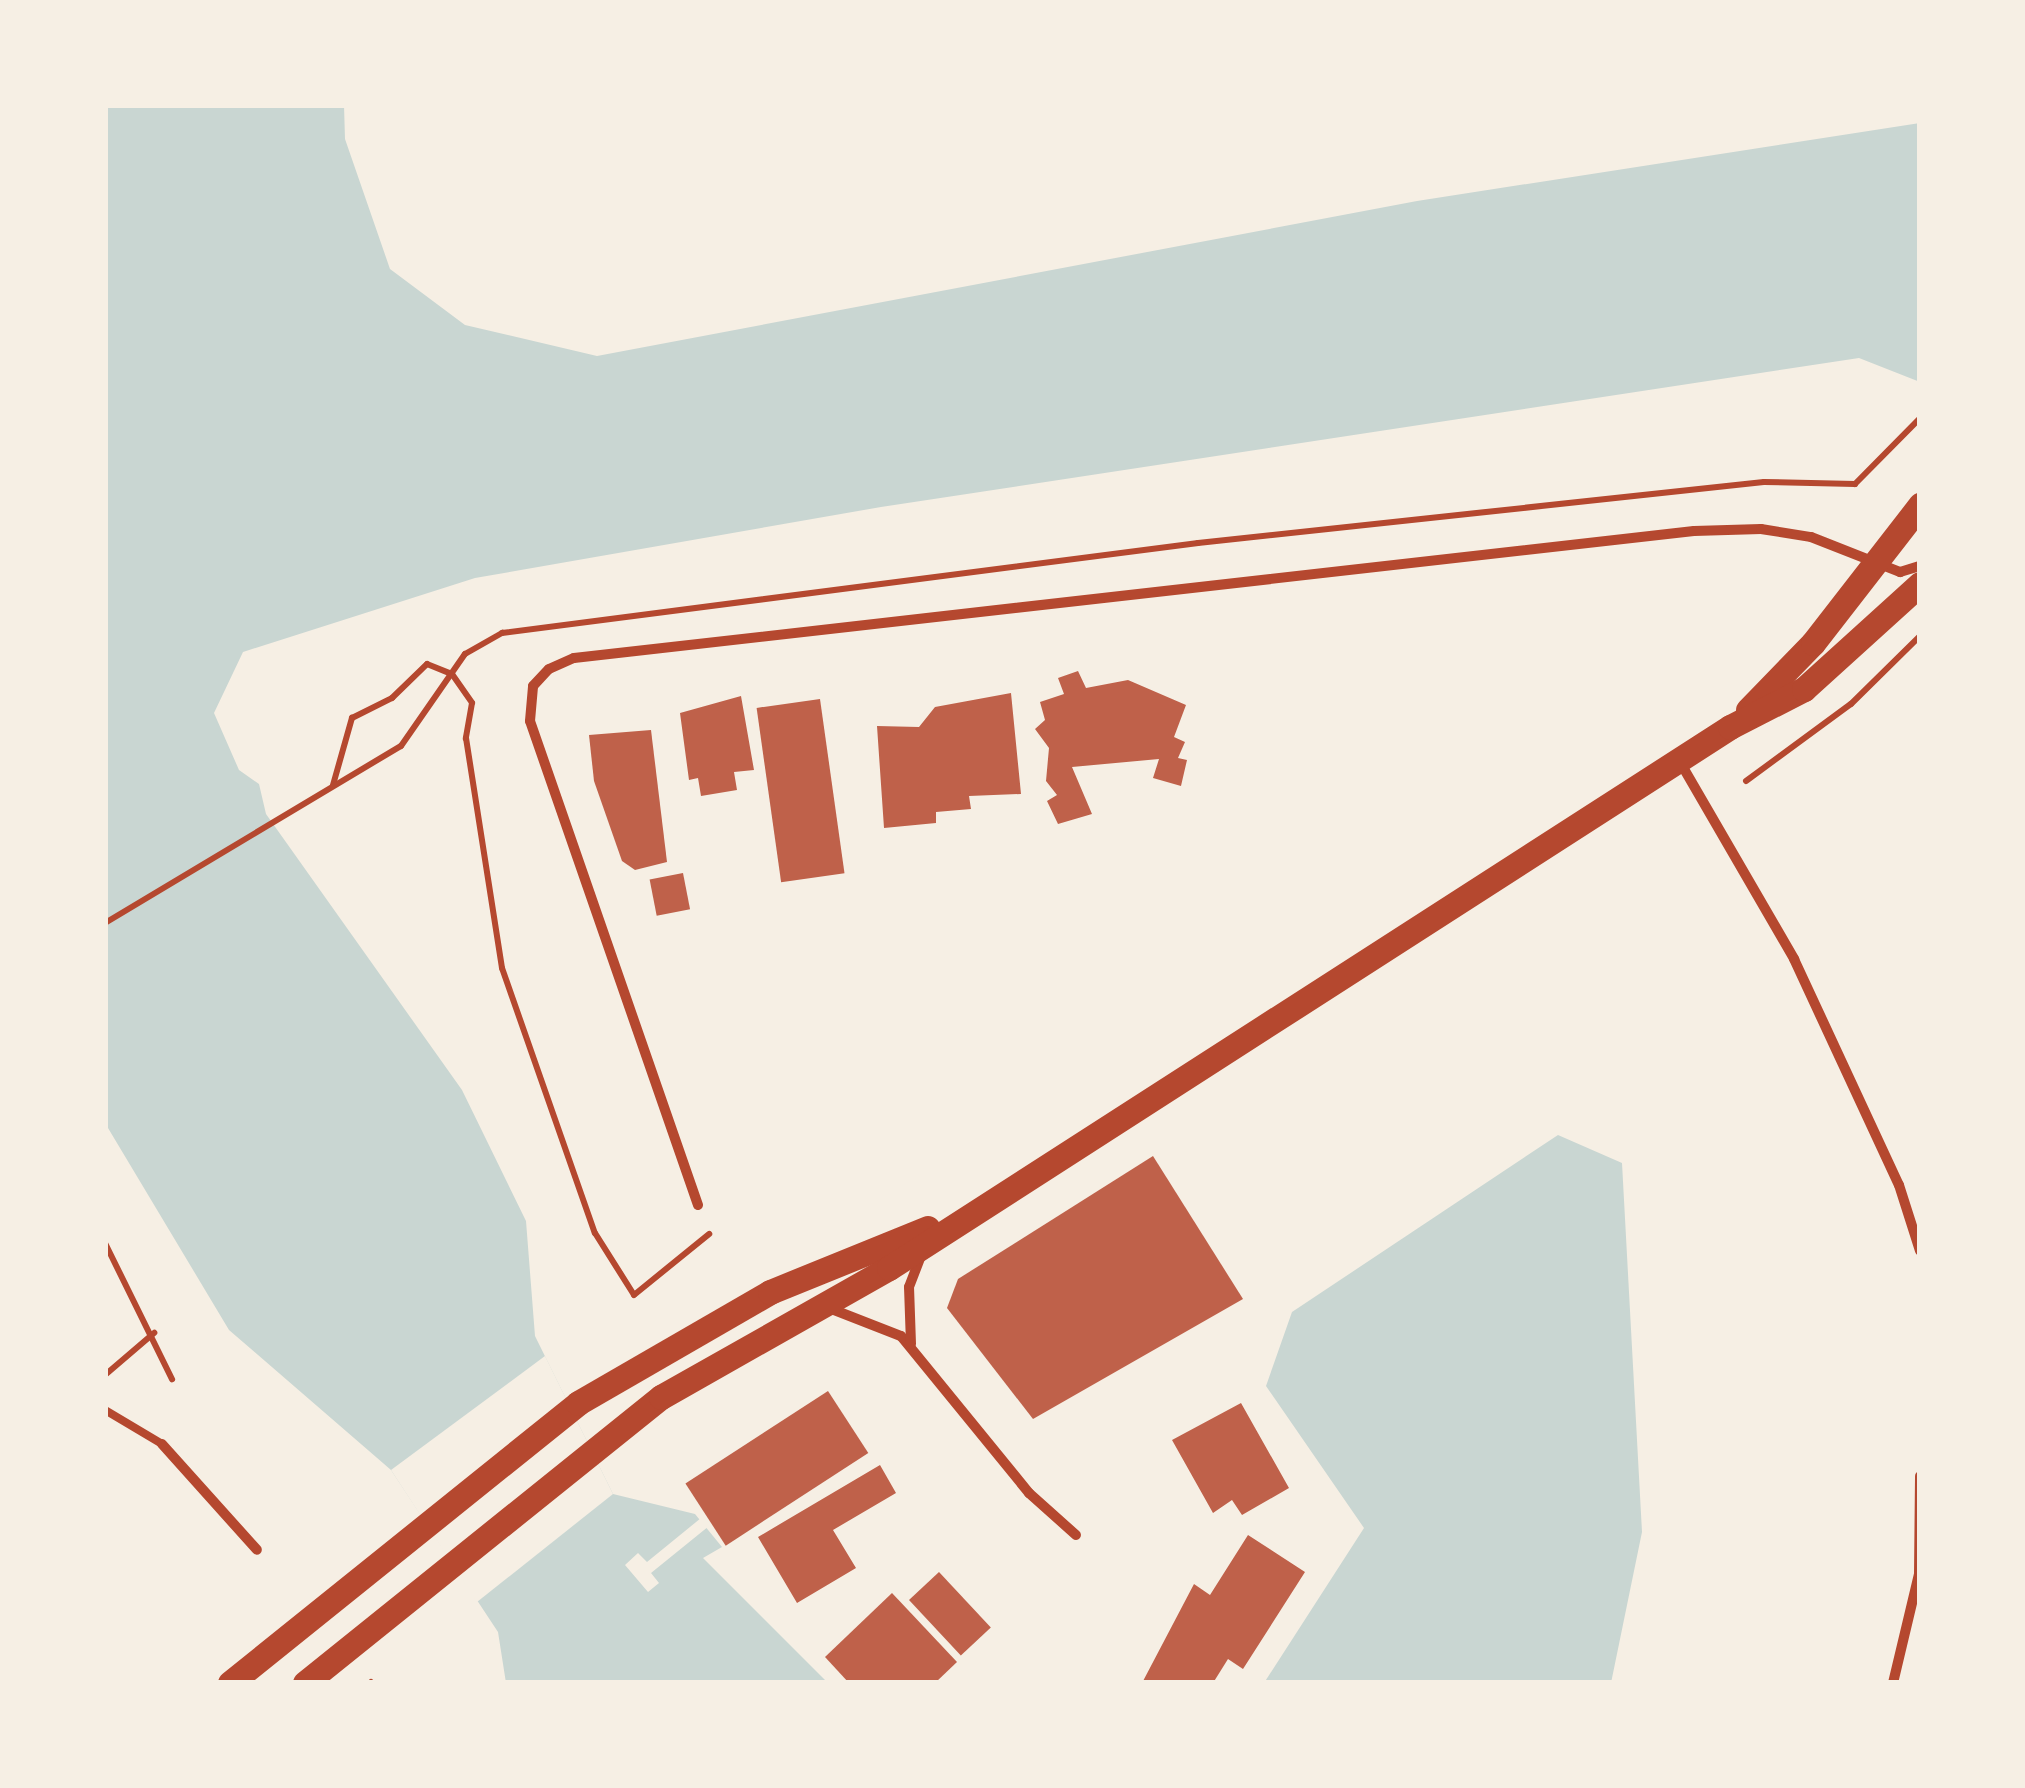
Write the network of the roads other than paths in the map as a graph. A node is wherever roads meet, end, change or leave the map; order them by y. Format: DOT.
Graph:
graph roads {
  1 [pos="1920,505"];
  2 [pos="1876,564"];
  3 [pos="1920,566"];
  4 [pos="1920,584"];
  5 [pos="1730,728"];
  6 [pos="1680,762"];
  7 [pos="698,1206"];
  8 [pos="959,1216"];
  9 [pos="930,1238"];
  10 [pos="1920,1251"];
  11 [pos="812,1307"];
  12 [pos="911,1345"];
  13 [pos="105,1410"];
  14 [pos="162,1444"];
  15 [pos="1920,1476"];
  16 [pos="1076,1535"];
  17 [pos="257,1550"];
  18 [pos="230,1683"];
  19 [pos="305,1683"];
  20 [pos="1893,1683"];
  1 -- 2 [label="main road"];
  2 -- 3 [label="street"];
  2 -- 5 [label="main road"];
  2 -- 7 [label="street"];
  4 -- 5 [label="main road"];
  5 -- 6 [label="main road"];
  6 -- 8 [label="main road"];
  6 -- 10 [label="street"];
  8 -- 9 [label="main road"];
  8 -- 18 [label="main road"];
  9 -- 11 [label="main road"];
  9 -- 12 [label="street"];
  11 -- 12 [label="street"];
  11 -- 19 [label="main road"];
  12 -- 16 [label="street"];
  13 -- 14 [label="lane"];
  14 -- 17 [label="street"];
  15 -- 20 [label="street"];
}
